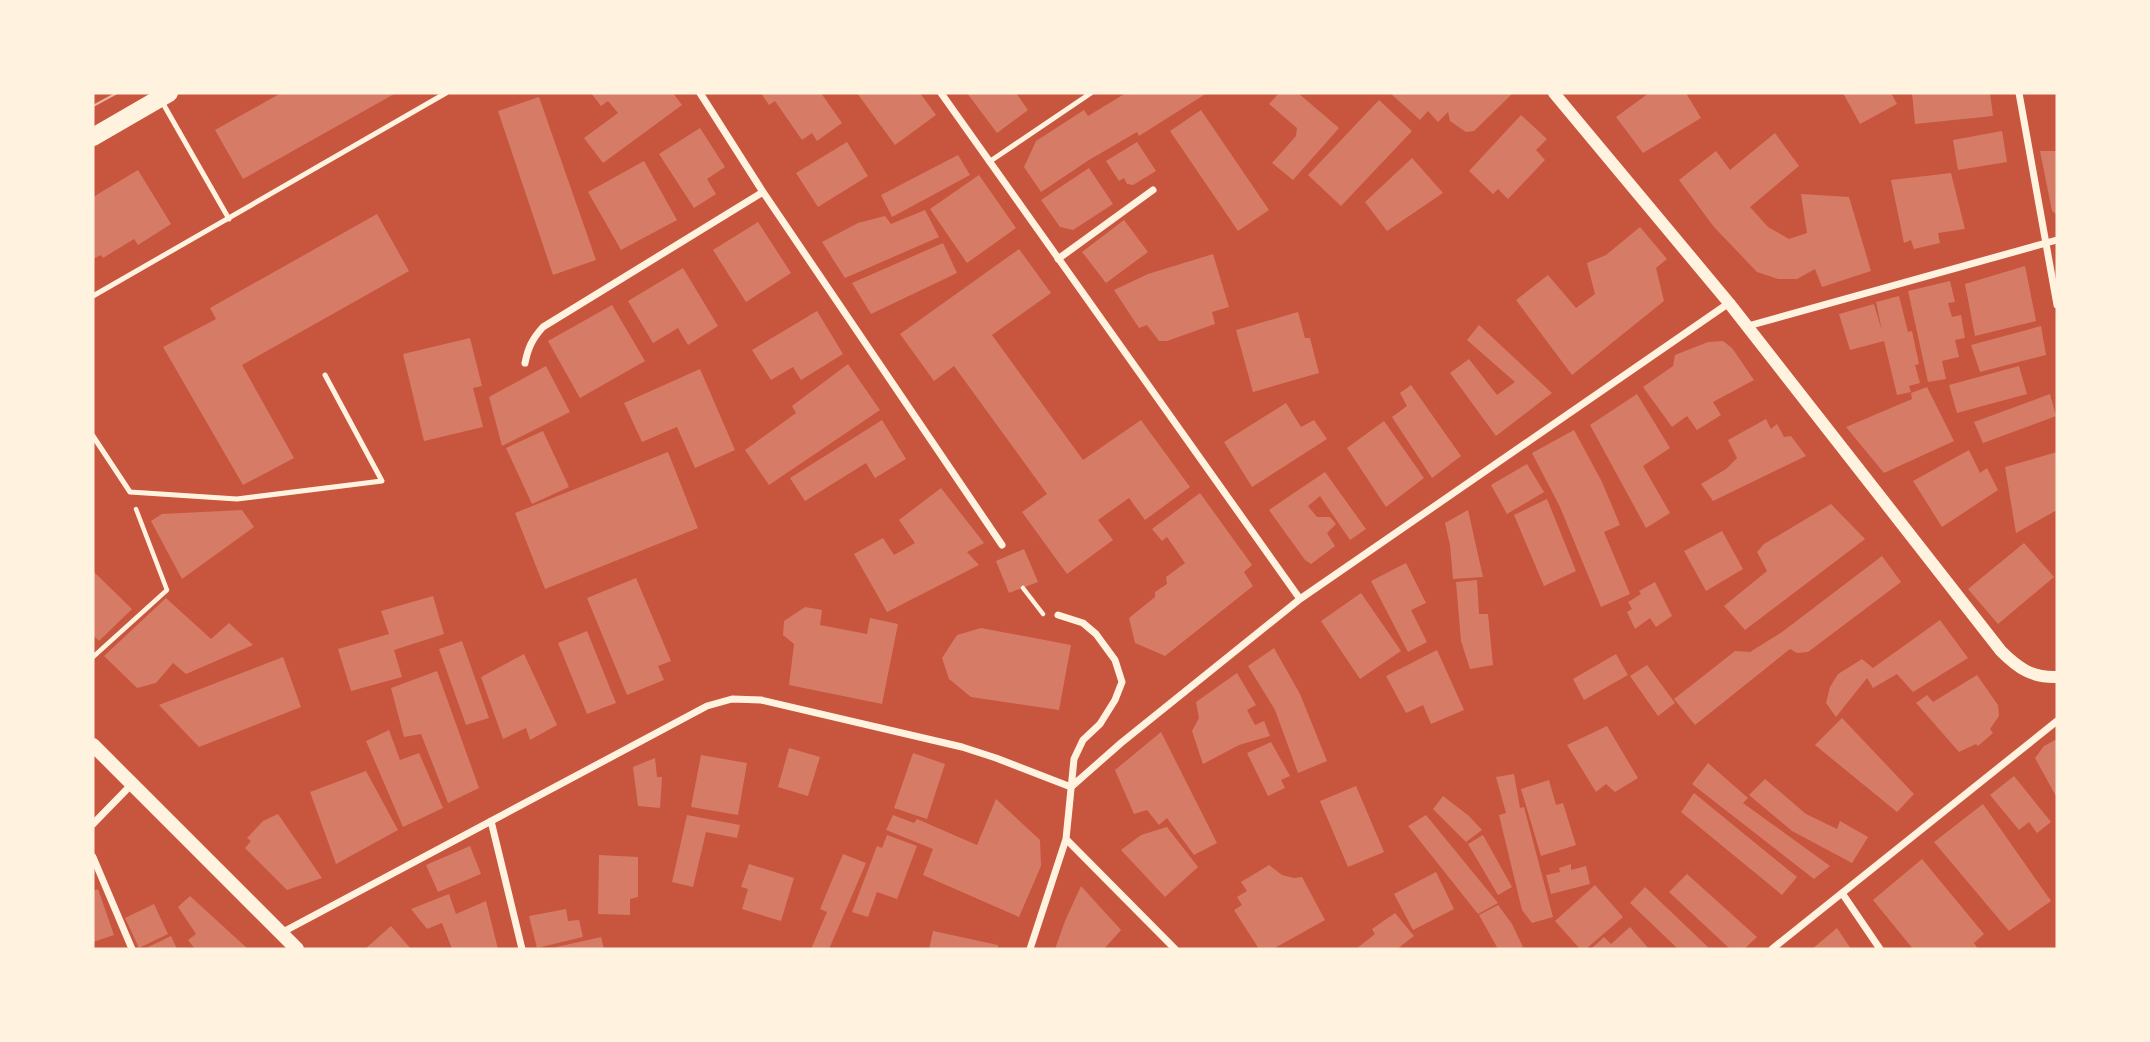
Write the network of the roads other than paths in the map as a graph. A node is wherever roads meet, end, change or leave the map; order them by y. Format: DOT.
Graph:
graph roads {
  1 [pos="446,93"];
  2 [pos="700,93"];
  3 [pos="941,93"];
  4 [pos="1091,93"];
  5 [pos="1553,93"];
  6 [pos="2019,93"];
  7 [pos="165,95"];
  8 [pos="93,137"];
  9 [pos="989,162"];
  10 [pos="1153,190"];
  11 [pos="763,192"];
  12 [pos="229,219"];
  13 [pos="2057,240"];
  14 [pos="2046,243"];
  15 [pos="1058,259"];
  16 [pos="93,296"];
  17 [pos="1729,303"];
  18 [pos="2057,305"];
  19 [pos="1748,327"];
  20 [pos="526,363"];
  21 [pos="325,375"];
  22 [pos="93,436"];
  23 [pos="1002,545"];
  24 [pos="1300,599"];
  25 [pos="1058,615"];
  26 [pos="2057,677"];
  27 [pos="2057,721"];
  28 [pos="93,745"];
  29 [pos="131,785"];
  30 [pos="1071,788"];
  31 [pos="491,821"];
  32 [pos="93,824"];
  33 [pos="1066,839"];
  34 [pos="93,857"];
  35 [pos="1842,893"];
  36 [pos="281,933"];
  37 [pos="132,949"];
  38 [pos="298,949"];
  39 [pos="522,949"];
  40 [pos="1030,949"];
  41 [pos="1175,949"];
  42 [pos="1772,949"];
  43 [pos="1880,949"];
  1 -- 12 [label="lane"];
  2 -- 11 [label="street"];
  3 -- 9 [label="street"];
  4 -- 9 [label="lane"];
  5 -- 17 [label="street"];
  6 -- 14 [label="street"];
  7 -- 8 [label="main road"];
  7 -- 12 [label="lane"];
  9 -- 15 [label="street"];
  10 -- 15 [label="street"];
  11 -- 20 [label="street"];
  11 -- 23 [label="street"];
  12 -- 16 [label="lane"];
  13 -- 14 [label="street"];
  14 -- 18 [label="street"];
  14 -- 19 [label="street"];
  15 -- 24 [label="street"];
  17 -- 19 [label="street"];
  17 -- 24 [label="street"];
  19 -- 26 [label="street"];
  21 -- 22 [label="lane"];
  24 -- 30 [label="street"];
  25 -- 30 [label="street"];
  27 -- 35 [label="street"];
  28 -- 29 [label="main road"];
  29 -- 32 [label="street"];
  29 -- 36 [label="main road"];
  30 -- 31 [label="street"];
  30 -- 33 [label="street"];
  31 -- 36 [label="street"];
  31 -- 39 [label="street"];
  33 -- 40 [label="street"];
  33 -- 41 [label="street"];
  34 -- 37 [label="street"];
  35 -- 42 [label="street"];
  35 -- 43 [label="street"];
  36 -- 38 [label="main road"];
}
